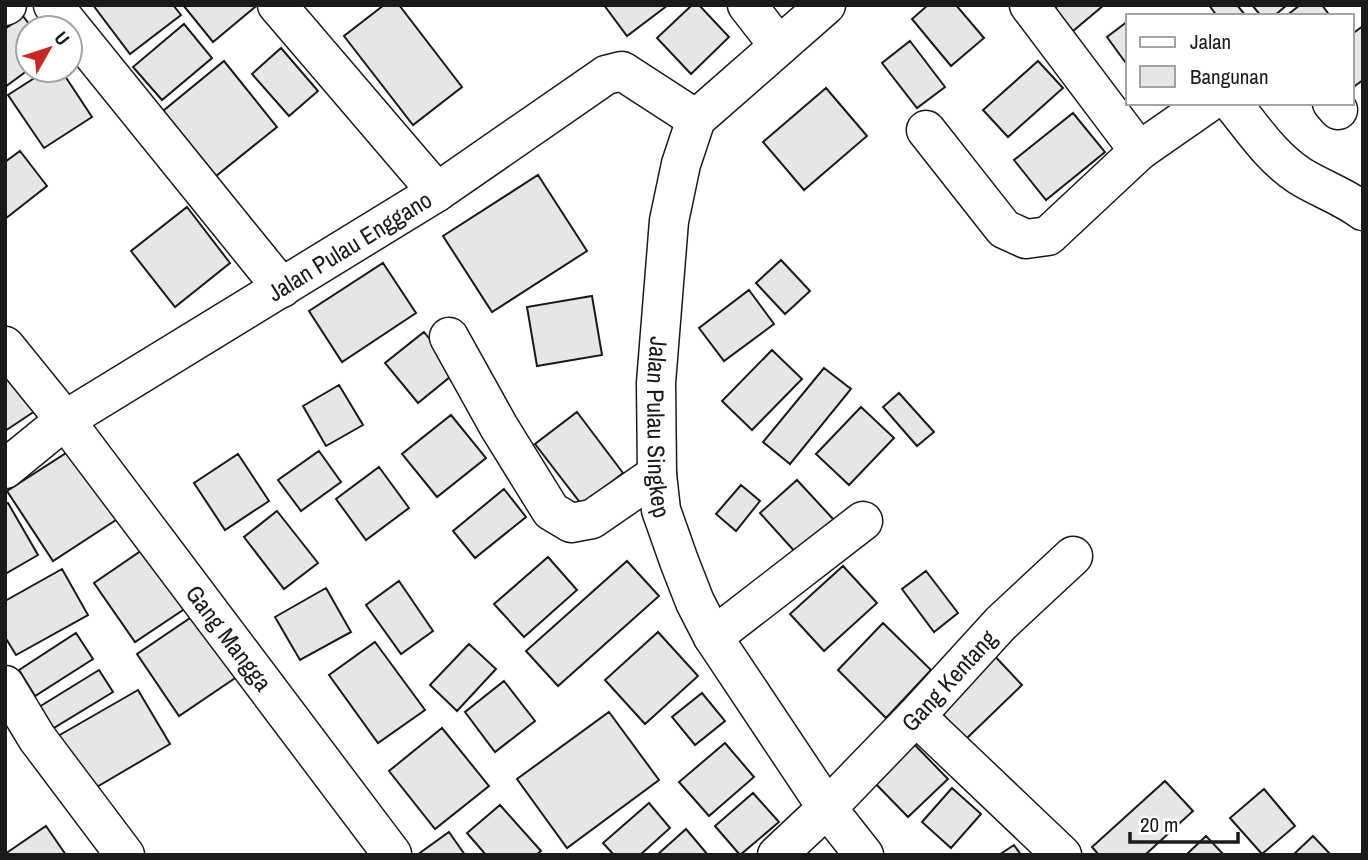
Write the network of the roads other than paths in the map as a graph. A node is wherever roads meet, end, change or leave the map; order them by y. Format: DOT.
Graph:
graph roads {
  1 [pos="53,5"];
  2 [pos="277,5"];
  3 [pos="747,5"];
  4 [pos="827,5"];
  5 [pos="1030,5"];
  6 [pos="779,46"];
  7 [pos="1205,105"];
  8 [pos="1234,105"];
  9 [pos="696,119"];
  10 [pos="926,131"];
  11 [pos="1139,151"];
  12 [pos="437,192"];
  13 [pos="1363,211"];
  14 [pos="282,288"];
  15 [pos="449,337"];
  16 [pos="5,346"];
  17 [pos="65,420"];
  18 [pos="5,469"];
  19 [pos="657,474"];
  20 [pos="863,522"];
  21 [pos="1073,556"];
  22 [pos="713,637"];
  23 [pos="5,685"];
  24 [pos="916,716"];
  25 [pos="827,808"];
  26 [pos="392,854"];
  27 [pos="125,855"];
  28 [pos="778,855"];
  29 [pos="864,855"];
  30 [pos="1062,855"];
  1 -- 14 [label="street"];
  2 -- 12 [label="street"];
  3 -- 6 [label="street"];
  4 -- 6 [label="street"];
  5 -- 11 [label="street"];
  6 -- 9 [label="street"];
  7 -- 11 [label="street"];
  8 -- 13 [label="street"];
  9 -- 12 [label="street, Jalan Pulau Enggano"];
  9 -- 19 [label="street, Jalan Pulau Singkep"];
  10 -- 11 [label="street"];
  12 -- 14 [label="street, Jalan Pulau Enggano"];
  14 -- 17 [label="street, Jalan Pulau Enggano"];
  15 -- 19 [label="street"];
  16 -- 17 [label="street, Gang Mangga"];
  17 -- 18 [label="street, Jalan Pulau Enggano"];
  17 -- 26 [label="street, Gang Mangga"];
  19 -- 22 [label="street, Jalan Pulau Singkep"];
  20 -- 22 [label="street"];
  21 -- 24 [label="street, Gang Kentang"];
  22 -- 25 [label="street, Jalan Pulau Singkep"];
  23 -- 27 [label="street"];
  24 -- 25 [label="street, Gang Kentang"];
  24 -- 30 [label="street"];
  25 -- 28 [label="street, Gang Kentang"];
  25 -- 29 [label="street, Jalan Pulau Singkep"];
}
